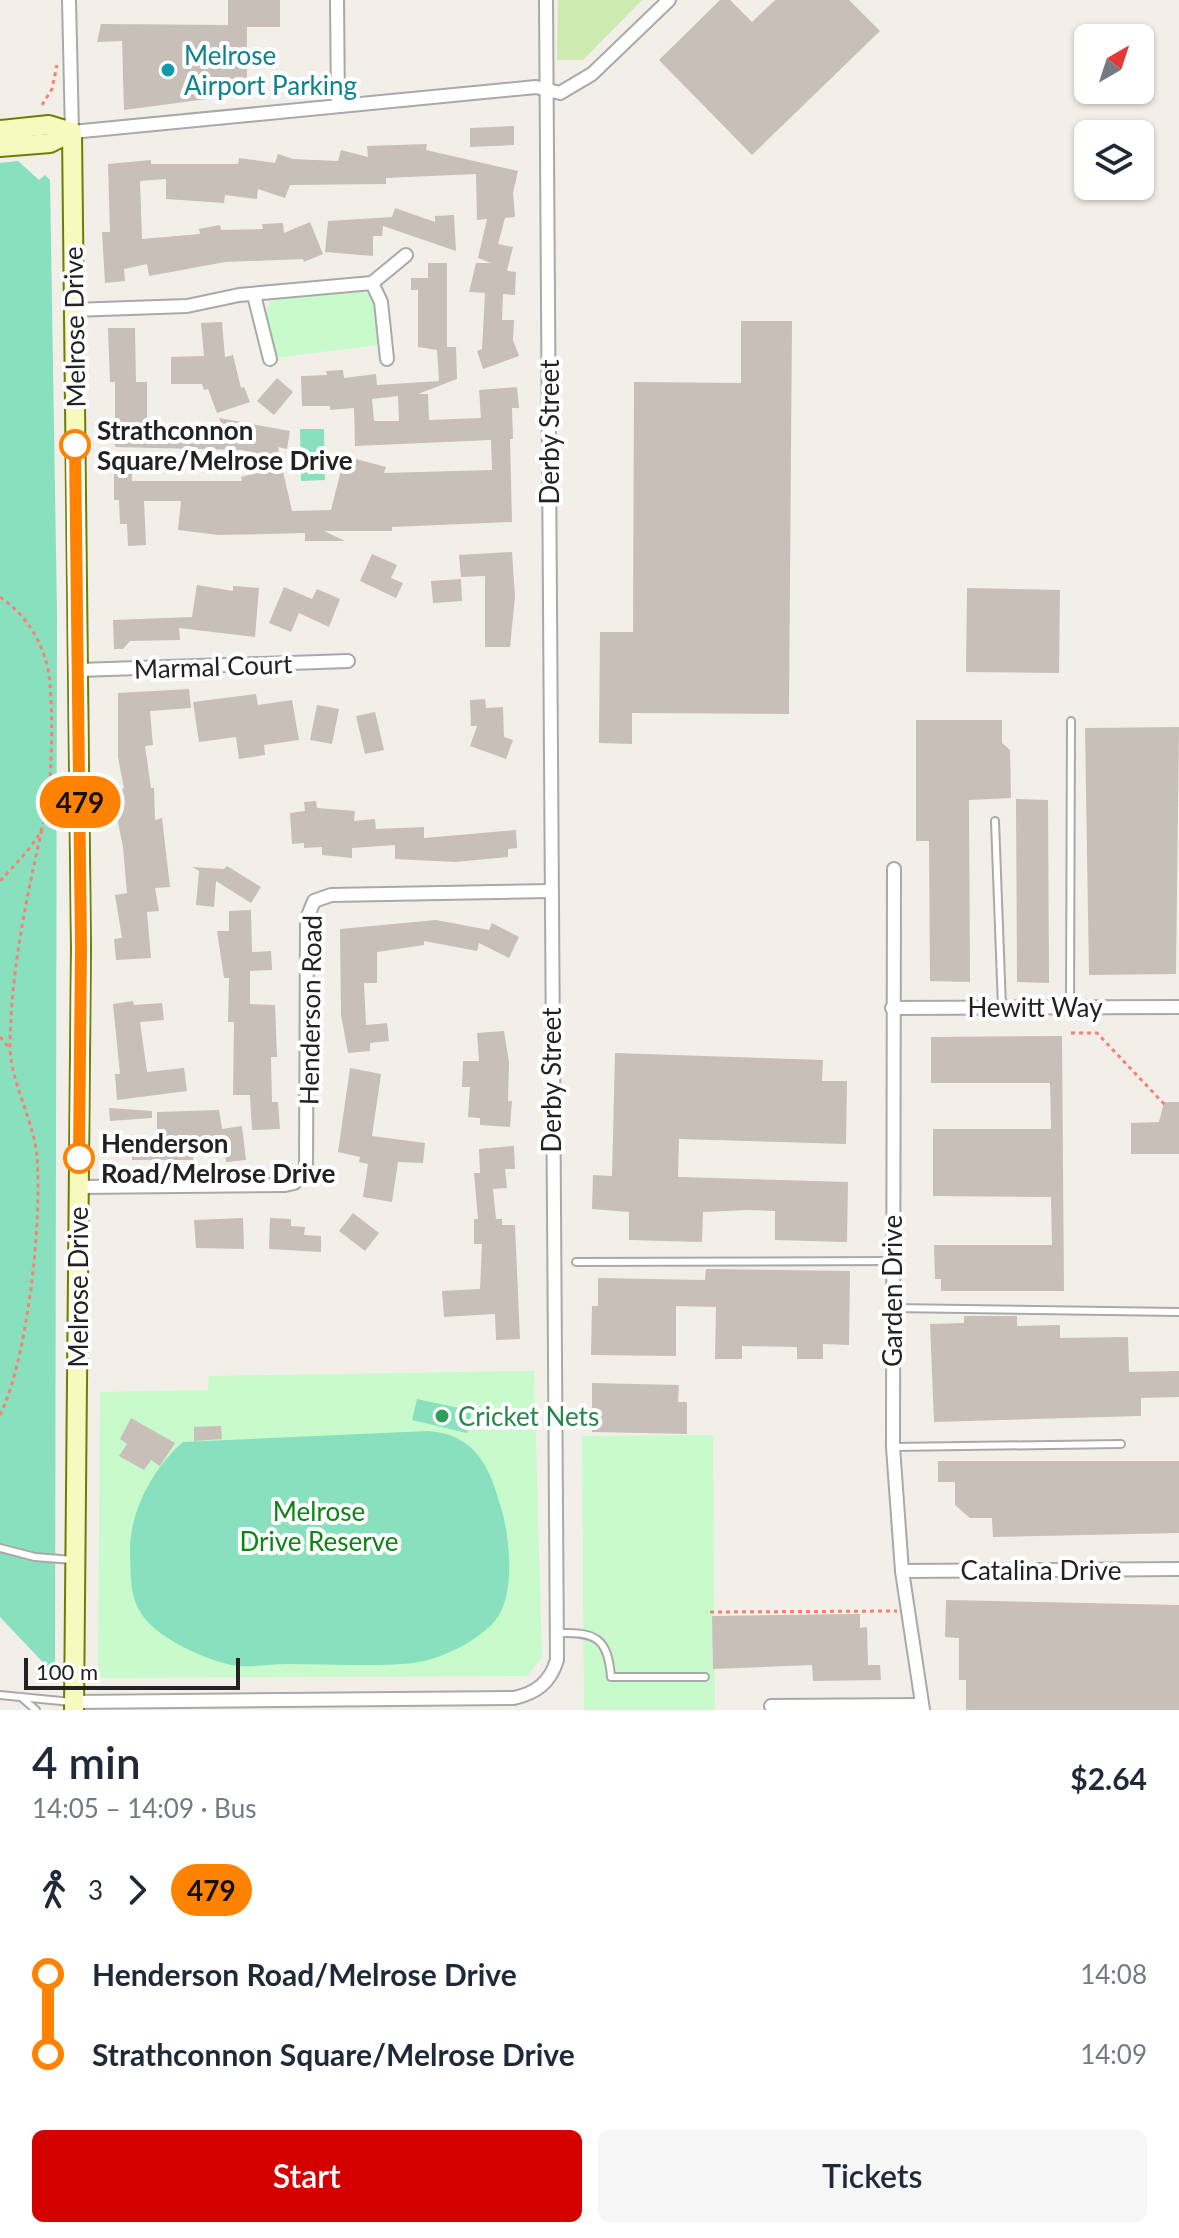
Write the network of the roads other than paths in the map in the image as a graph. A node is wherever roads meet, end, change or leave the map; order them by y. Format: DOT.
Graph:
graph roads {
  1 [pos="69,0"];
  2 [pos="337,0"];
  3 [pos="546,0"];
  4 [pos="669,0"];
  5 [pos="546,90"];
  6 [pos="338,104"];
  7 [pos="0,130"];
  8 [pos="72,132"];
  9 [pos="0,147"];
  10 [pos="406,255"];
  11 [pos="372,283"];
  12 [pos="254,295"];
  13 [pos="73,310"];
  14 [pos="270,359"];
  15 [pos="387,359"];
  16 [pos="348,661"];
  17 [pos="79,670"];
  18 [pos="1071,721"];
  19 [pos="995,821"];
  20 [pos="894,869"];
  21 [pos="550,891"];
  22 [pos="1002,1007"];
  23 [pos="1070,1007"];
  24 [pos="1179,1007"];
  25 [pos="892,1008"];
  26 [pos="78,1187"];
  27 [pos="892,1261"];
  28 [pos="576,1262"];
  29 [pos="892,1308"];
  30 [pos="1179,1312"];
  31 [pos="1121,1444"];
  32 [pos="893,1447"];
  33 [pos="0,1548"];
  34 [pos="76,1560"];
  35 [pos="1179,1569"];
  36 [pos="902,1571"];
  37 [pos="557,1633"];
  38 [pos="705,1677"];
  39 [pos="0,1695"];
  40 [pos="21,1697"];
  41 [pos="296,1705"];
  42 [pos="74,1706"];
  43 [pos="771,1706"];
  44 [pos="923,1708"];
  45 [pos="36,1710"];
  1 -- 8 [label="street, Melrose Drive"];
  2 -- 6 [label="street"];
  3 -- 5 [label="street, Derby Street"];
  4 -- 5 [label="street"];
  5 -- 6 [label="street"];
  5 -- 21 [label="street, Derby Street"];
  6 -- 8 [label="street"];
  7 -- 8 [label="street"];
  8 -- 9 [label="street"];
  8 -- 13 [label="street, Melrose Drive"];
  10 -- 11 [label="street"];
  11 -- 12 [label="street"];
  11 -- 15 [label="street"];
  12 -- 13 [label="street"];
  12 -- 14 [label="street"];
  13 -- 17 [label="street, Melrose Drive"];
  16 -- 17 [label="street, Marmal Court"];
  17 -- 26 [label="street, Melrose Drive"];
  18 -- 23 [label="lane"];
  19 -- 22 [label="lane"];
  20 -- 25 [label="street, Garden Drive"];
  21 -- 26 [label="street, Henderson Road"];
  21 -- 37 [label="street, Derby Street"];
  22 -- 23 [label="street, Hewitt Way"];
  22 -- 25 [label="street, Hewitt Way"];
  23 -- 24 [label="street, Hewitt Way"];
  25 -- 27 [label="street, Garden Drive"];
  26 -- 34 [label="street, Melrose Drive"];
  27 -- 28 [label="lane"];
  27 -- 29 [label="street, Garden Drive"];
  29 -- 30 [label="lane"];
  29 -- 32 [label="street, Garden Drive"];
  31 -- 32 [label="lane"];
  32 -- 36 [label="street, Garden Drive"];
  33 -- 34 [label="lane"];
  34 -- 42 [label="street, Melrose Drive"];
  35 -- 36 [label="street, Catalina Drive"];
  36 -- 44 [label="street, Garden Drive"];
  37 -- 38 [label="lane"];
  37 -- 41 [label="street, Derby Street"];
  39 -- 40 [label="lane"];
  40 -- 42 [label="lane"];
  40 -- 45 [label="lane"];
  41 -- 42 [label="street, Derby Street"];
  43 -- 44 [label="street"];
}
